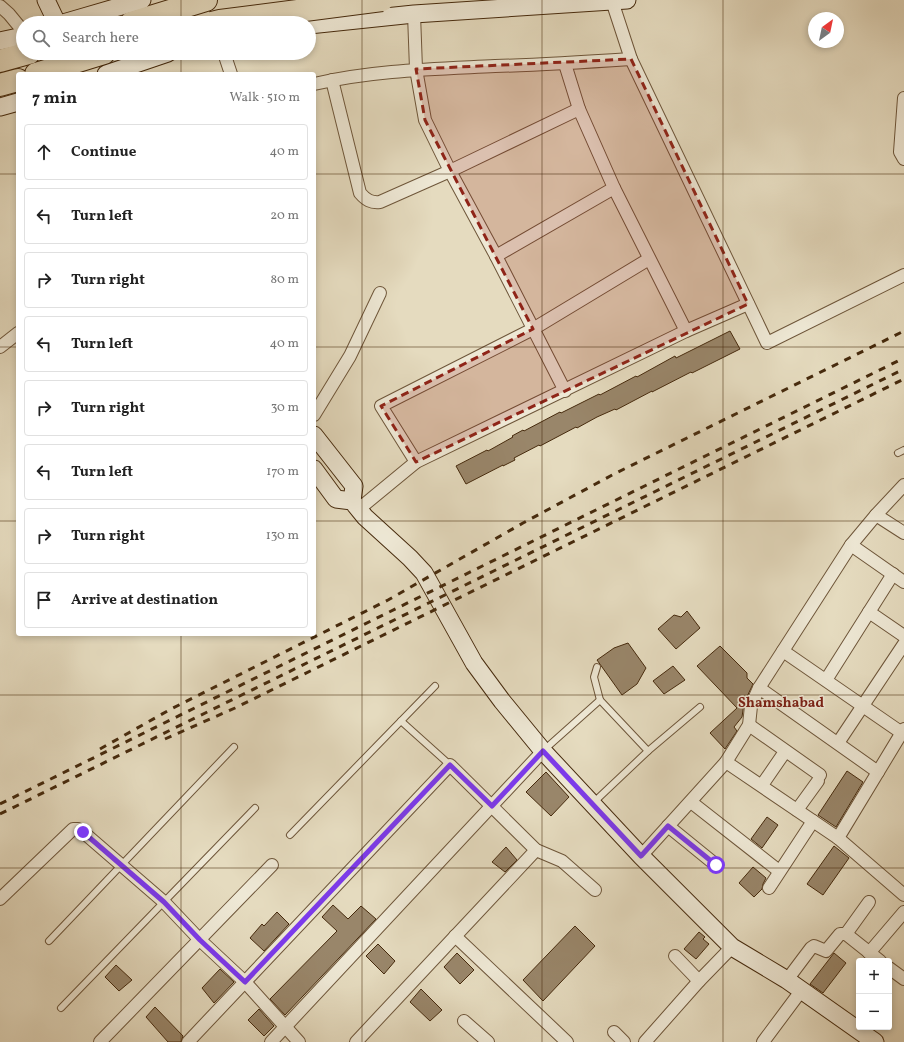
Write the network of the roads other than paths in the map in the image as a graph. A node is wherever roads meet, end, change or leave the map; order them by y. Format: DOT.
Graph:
graph roads {
  1 [pos="46,0"];
  2 [pos="142,0"];
  3 [pos="206,0"];
  4 [pos="288,0"];
  5 [pos="382,0"];
  6 [pos="619,1"];
  7 [pos="0,6"];
  8 [pos="414,14"];
  9 [pos="54,16"];
  10 [pos="88,16"];
  11 [pos="154,16"];
  12 [pos="259,16"];
  13 [pos="290,16"];
  14 [pos="16,22"];
  15 [pos="316,24"];
  16 [pos="16,38"];
  17 [pos="0,41"];
  18 [pos="16,57"];
  19 [pos="631,59"];
  20 [pos="81,60"];
  21 [pos="147,60"];
  22 [pos="226,60"];
  23 [pos="0,61"];
  24 [pos="565,64"];
  25 [pos="416,69"];
  26 [pos="42,72"];
  27 [pos="112,72"];
  28 [pos="230,72"];
  29 [pos="332,80"];
  30 [pos="16,81"];
  31 [pos="316,84"];
  32 [pos="0,85"];
  33 [pos="904,98"];
  34 [pos="16,103"];
  35 [pos="0,107"];
  36 [pos="579,109"];
  37 [pos="903,124"];
  38 [pos="904,159"];
  39 [pos="450,171"];
  40 [pos="614,188"];
  41 [pos="496,256"];
  42 [pos="649,259"];
  43 [pos="901,275"];
  44 [pos="380,293"];
  45 [pos="748,304"];
  46 [pos="533,328"];
  47 [pos="686,331"];
  48 [pos="16,335"];
  49 [pos="0,347"];
  50 [pos="565,391"];
  51 [pos="316,412"];
  52 [pos="316,437"];
  53 [pos="416,462"];
  54 [pos="316,472"];
  55 [pos="904,486"];
  56 [pos="356,505"];
  57 [pos="876,515"];
  58 [pos="904,534"];
  59 [pos="851,545"];
  60 [pos="893,574"];
  61 [pos="904,582"];
  62 [pos="868,612"];
  63 [pos="904,636"];
  64 [pos="904,644"];
  65 [pos="784,651"];
  66 [pos="597,667"];
  67 [pos="826,680"];
  68 [pos="435,686"];
  69 [pos="759,688"];
  70 [pos="600,700"];
  71 [pos="863,706"];
  72 [pos="700,707"];
  73 [pos="401,721"];
  74 [pos="749,725"];
  75 [pos="903,731"];
  76 [pos="838,744"];
  77 [pos="234,747"];
  78 [pos="543,751"];
  79 [pos="648,751"];
  80 [pos="782,756"];
  81 [pos="726,762"];
  82 [pos="450,765"];
  83 [pos="878,772"];
  84 [pos="762,785"];
  85 [pos="691,802"];
  86 [pos="592,804"];
  87 [pos="492,806"];
  88 [pos="255,808"];
  89 [pos="797,810"];
  90 [pos="813,821"];
  91 [pos="668,826"];
  92 [pos="290,835"];
  93 [pos="838,838"];
  94 [pos="536,850"];
  95 [pos="641,856"];
  96 [pos="121,865"];
  97 [pos="272,865"];
  98 [pos="716,865"];
  99 [pos="779,871"];
  100 [pos="769,888"];
  101 [pos="595,890"];
  102 [pos="904,895"];
  103 [pos="0,899"];
  104 [pos="164,902"];
  105 [pos="869,902"];
  106 [pos="904,912"];
  107 [pos="846,934"];
  108 [pos="455,936"];
  109 [pos="200,940"];
  110 [pos="49,941"];
  111 [pos="732,947"];
  112 [pos="869,953"];
  113 [pos="674,956"];
  114 [pos="876,958"];
  115 [pos="892,970"];
  116 [pos="904,979"];
  117 [pos="787,980"];
  118 [pos="699,981"];
  119 [pos="245,982"];
  120 [pos="801,991"];
  121 [pos="61,1008"];
  122 [pos="464,1021"];
  123 [pos="286,1027"];
  124 [pos="614,1032"];
  125 [pos="100,1042"];
  126 [pos="188,1042"];
  127 [pos="271,1042"];
  128 [pos="300,1042"];
  129 [pos="356,1042"];
  130 [pos="488,1042"];
  131 [pos="566,1042"];
  132 [pos="624,1042"];
  133 [pos="646,1042"];
  134 [pos="763,1042"];
  135 [pos="875,1042"];
  1 -- 9 [label="main road"];
  2 -- 10 [label="main road"];
  3 -- 11 [label="highway"];
  4 -- 13 [label="street"];
  5 -- 12 [label="highway, bridge"];
  6 -- 8 [label="main road"];
  6 -- 19 [label="street"];
  7 -- 14 [label="street"];
  8 -- 15 [label="main road"];
  8 -- 25 [label="street"];
  16 -- 17 [label="main road"];
  18 -- 23 [label="highway"];
  19 -- 24 [label="street"];
  19 -- 45 [label="street"];
  20 -- 26 [label="highway"];
  21 -- 27 [label="main road"];
  22 -- 28 [label="street"];
  24 -- 25 [label="street"];
  24 -- 36 [label="street"];
  25 -- 29 [label="street"];
  25 -- 39 [label="street"];
  29 -- 31 [label="street"];
  29 -- 39 [label="street"];
  30 -- 32 [label="highway"];
  33 -- 37 [label="street"];
  34 -- 35 [label="main road"];
  36 -- 39 [label="street"];
  36 -- 40 [label="street"];
  37 -- 38 [label="street"];
  39 -- 41 [label="street"];
  40 -- 41 [label="street"];
  40 -- 42 [label="street"];
  41 -- 46 [label="street"];
  42 -- 46 [label="street"];
  42 -- 47 [label="street"];
  43 -- 45 [label="street"];
  44 -- 51 [label="street"];
  45 -- 47 [label="street"];
  46 -- 50 [label="street"];
  46 -- 53 [label="street"];
  47 -- 50 [label="street"];
  48 -- 49 [label="street"];
  50 -- 53 [label="street"];
  52 -- 56 [label="main road"];
  53 -- 56 [label="street"];
  54 -- 56 [label="main road"];
  55 -- 57 [label="street"];
  56 -- 78 [label="main road"];
  57 -- 58 [label="street"];
  57 -- 59 [label="street"];
  59 -- 60 [label="street"];
  59 -- 65 [label="street"];
  60 -- 61 [label="street"];
  60 -- 62 [label="street"];
  62 -- 63 [label="street"];
  62 -- 67 [label="street"];
  64 -- 71 [label="street"];
  65 -- 67 [label="street"];
  65 -- 69 [label="street"];
  66 -- 70 [label="lane"];
  67 -- 71 [label="street"];
  68 -- 73 [label="lane"];
  69 -- 74 [label="street"];
  69 -- 76 [label="street"];
  70 -- 78 [label="lane"];
  70 -- 79 [label="lane"];
  71 -- 75 [label="street"];
  71 -- 76 [label="street"];
  72 -- 79 [label="lane"];
  73 -- 82 [label="lane"];
  73 -- 92 [label="lane"];
  74 -- 81 [label="street"];
  74 -- 89 [label="street"];
  75 -- 83 [label="street"];
  76 -- 83 [label="street"];
  77 -- 96 [label="lane"];
  78 -- 86 [label="main road"];
  78 -- 87 [label="street"];
  79 -- 86 [label="lane"];
  80 -- 84 [label="street"];
  81 -- 84 [label="street"];
  81 -- 85 [label="street"];
  82 -- 87 [label="street"];
  82 -- 119 [label="street"];
  83 -- 93 [label="street"];
  84 -- 89 [label="street"];
  85 -- 91 [label="street"];
  85 -- 99 [label="street"];
  86 -- 95 [label="main road"];
  87 -- 94 [label="street"];
  87 -- 123 [label="street"];
  88 -- 104 [label="lane"];
  89 -- 90 [label="street"];
  90 -- 93 [label="street"];
  90 -- 99 [label="street"];
  91 -- 95 [label="street"];
  91 -- 98 [label="street"];
  93 -- 102 [label="street"];
  94 -- 101 [label="street"];
  94 -- 108 [label="street"];
  95 -- 111 [label="main road"];
  96 -- 103 [label="street"];
  96 -- 104 [label="street"];
  96 -- 110 [label="lane"];
  97 -- 109 [label="street"];
  99 -- 100 [label="street"];
  104 -- 109 [label="street"];
  104 -- 121 [label="lane"];
  105 -- 107 [label="street"];
  106 -- 112 [label="street"];
  107 -- 112 [label="street"];
  107 -- 117 [label="street"];
  108 -- 129 [label="street"];
  108 -- 131 [label="street"];
  109 -- 119 [label="street"];
  109 -- 125 [label="street"];
  111 -- 117 [label="main road"];
  111 -- 118 [label="street"];
  112 -- 114 [label="street"];
  113 -- 118 [label="street"];
  115 -- 116 [label="street"];
  117 -- 120 [label="main road"];
  118 -- 133 [label="street"];
  119 -- 123 [label="street"];
  119 -- 126 [label="street"];
  120 -- 134 [label="street"];
  120 -- 135 [label="main road"];
  122 -- 130 [label="street"];
  123 -- 127 [label="street"];
  123 -- 128 [label="street"];
  124 -- 132 [label="street"];
}
